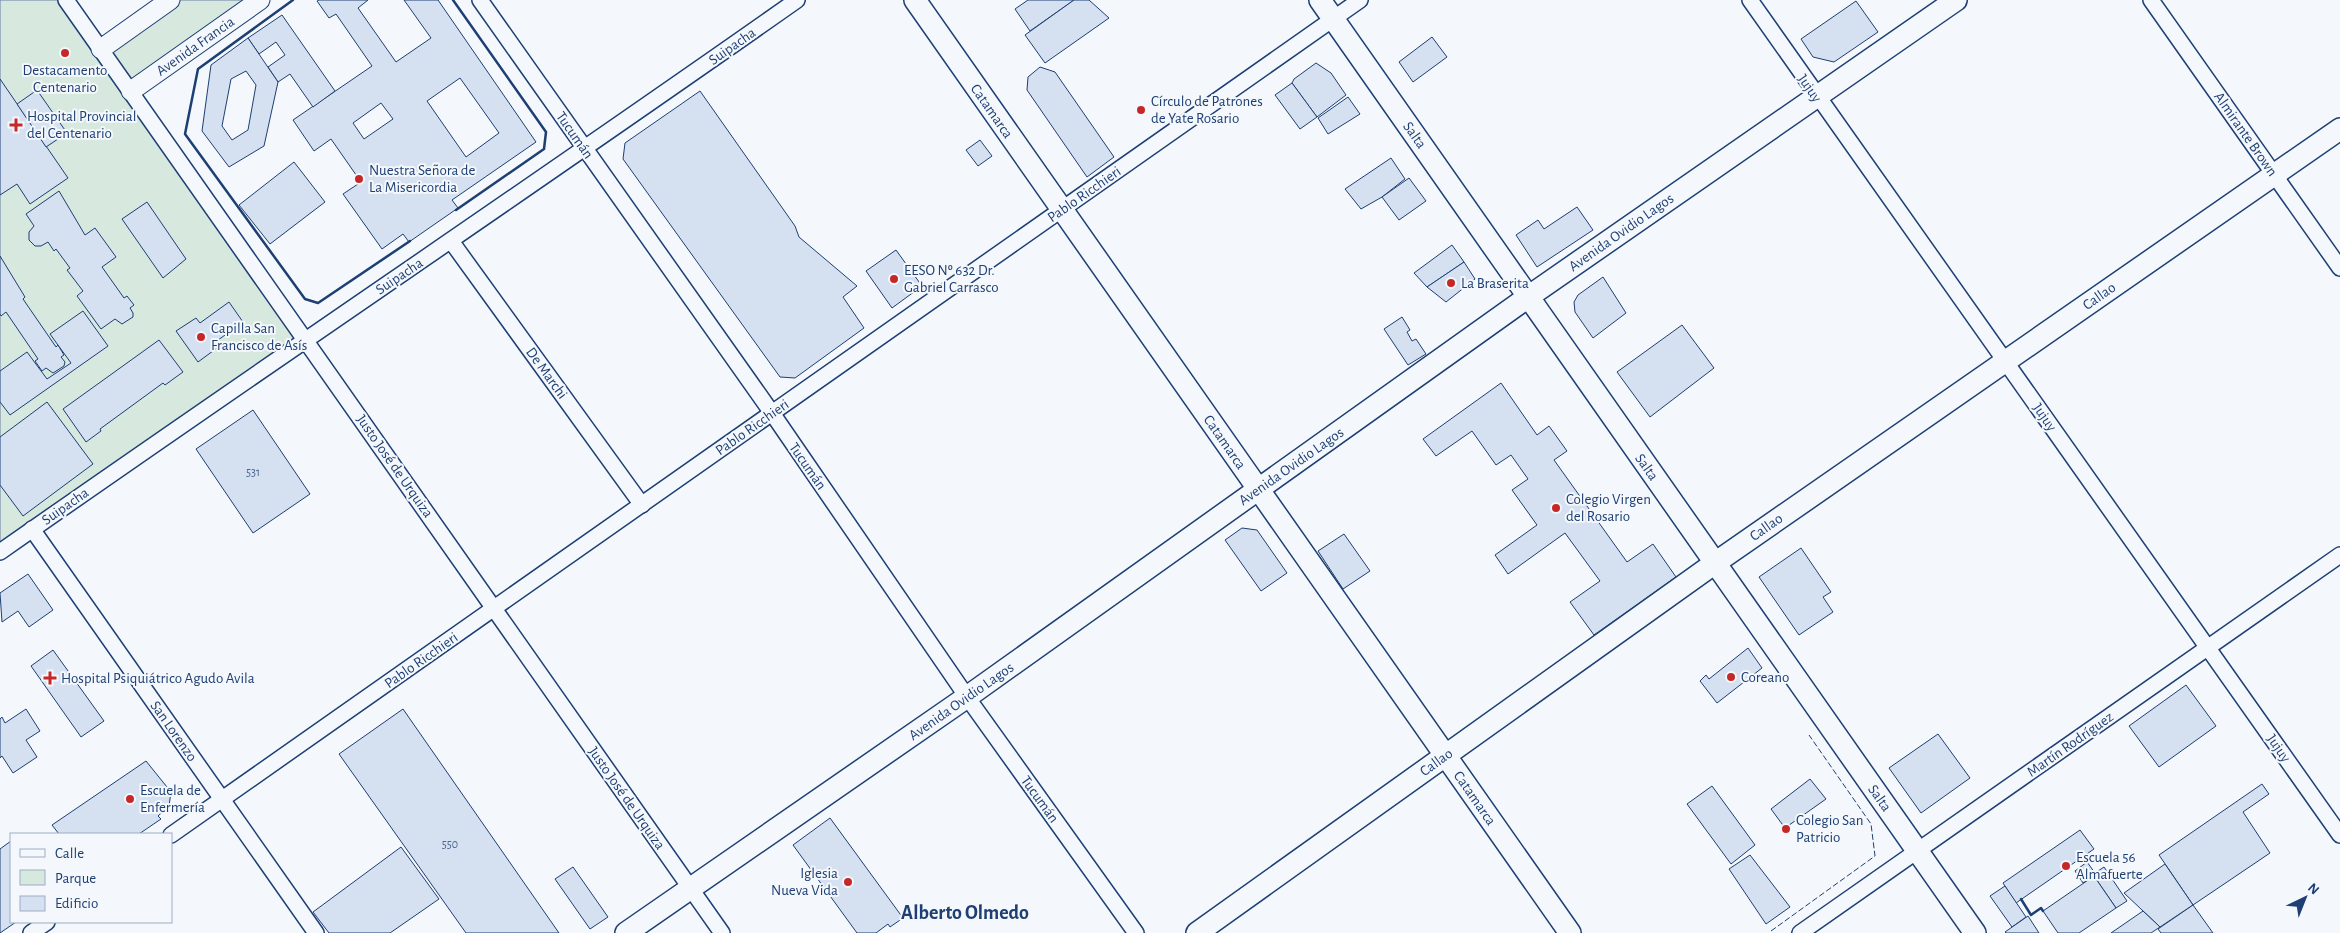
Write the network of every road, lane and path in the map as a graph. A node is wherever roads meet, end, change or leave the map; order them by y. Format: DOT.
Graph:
graph roads {
  1 [pos="66,0"];
  2 [pos="170,0"];
  3 [pos="260,0"];
  4 [pos="480,0"];
  5 [pos="797,0"];
  6 [pos="915,0"];
  7 [pos="1320,0"];
  8 [pos="1360,0"];
  9 [pos="1750,0"];
  10 [pos="1956,0"];
  11 [pos="2151,0"];
  12 [pos="1333,19"];
  13 [pos="101,49"];
  14 [pos="131,91"];
  15 [pos="1817,98"];
  16 [pos="2340,129"];
  17 [pos="585,150"];
  18 [pos="2274,173"];
  19 [pos="1062,210"];
  20 [pos="451,241"];
  21 [pos="2340,268"];
  22 [pos="1528,297"];
  23 [pos="306,340"];
  24 [pos="2006,361"];
  25 [pos="772,413"];
  26 [pos="1258,489"];
  27 [pos="642,504"];
  28 [pos="32,529"];
  29 [pos="0,552"];
  30 [pos="2340,555"];
  31 [pos="1715,562"];
  32 [pos="494,608"];
  33 [pos="2208,648"];
  34 [pos="967,697"];
  35 [pos="1446,756"];
  36 [pos="222,799"];
  37 [pos="172,834"];
  38 [pos="2340,835"];
  39 [pos="1916,850"];
  40 [pos="690,888"];
  41 [pos="46,923"];
  42 [pos="31,933"];
  43 [pos="316,933"];
  44 [pos="626,933"];
  45 [pos="722,933"];
  46 [pos="1136,933"];
  47 [pos="1197,933"];
  48 [pos="1570,933"];
  49 [pos="1800,933"];
  50 [pos="1975,933"];
  1 -- 13 [label="street, Justo José de Urquiza"];
  2 -- 13 [label="street"];
  3 -- 14 [label="street, Avenida Francia"];
  4 -- 17 [label="street, Tucumán"];
  5 -- 17 [label="street, Suipacha"];
  6 -- 19 [label="main road, Catamarca"];
  7 -- 12 [label="main road, Salta"];
  8 -- 12 [label="street, Pablo Ricchieri"];
  9 -- 15 [label="street, Jujuy"];
  10 -- 15 [label="main road, Avenida Ovidio Lagos"];
  11 -- 18 [label="street, Almirante Brown"];
  12 -- 19 [label="street, Pablo Ricchieri"];
  12 -- 22 [label="main road, Salta"];
  13 -- 14 [label="street, Justo José de Urquiza"];
  14 -- 23 [label="street, Justo José de Urquiza"];
  15 -- 22 [label="main road, Avenida Ovidio Lagos"];
  15 -- 24 [label="street, Jujuy"];
  16 -- 18 [label="main road, Callao"];
  17 -- 20 [label="street, Suipacha"];
  17 -- 25 [label="street, Tucumán"];
  18 -- 21 [label="street, Almirante Brown"];
  18 -- 24 [label="main road, Callao"];
  19 -- 25 [label="street, Pablo Ricchieri"];
  19 -- 26 [label="main road, Catamarca"];
  20 -- 23 [label="street, Suipacha"];
  20 -- 27 [label="street, De Marchi"];
  22 -- 26 [label="main road, Avenida Ovidio Lagos"];
  22 -- 31 [label="main road, Salta"];
  23 -- 28 [label="street, Suipacha"];
  23 -- 32 [label="street, Justo José de Urquiza"];
  24 -- 31 [label="main road, Callao"];
  24 -- 33 [label="street, Jujuy"];
  25 -- 27 [label="street, Pablo Ricchieri"];
  25 -- 34 [label="street, Tucumán"];
  26 -- 34 [label="main road, Avenida Ovidio Lagos"];
  26 -- 35 [label="main road, Catamarca"];
  27 -- 32 [label="street, Pablo Ricchieri"];
  28 -- 29 [label="street, Suipacha"];
  28 -- 36 [label="street, San Lorenzo"];
  30 -- 33 [label="street, Martín Rodríguez"];
  31 -- 35 [label="main road, Callao"];
  31 -- 39 [label="main road, Salta"];
  32 -- 36 [label="street, Pablo Ricchieri"];
  32 -- 40 [label="street, Justo José de Urquiza"];
  33 -- 38 [label="street, Jujuy"];
  33 -- 39 [label="street, Martín Rodríguez"];
  34 -- 40 [label="main road, Avenida Ovidio Lagos"];
  34 -- 46 [label="street, Tucumán"];
  35 -- 47 [label="main road, Callao"];
  35 -- 48 [label="main road, Catamarca"];
  36 -- 37 [label="street, Pablo Ricchieri"];
  36 -- 43 [label="street, San Lorenzo"];
  39 -- 49 [label="street, Martín Rodríguez"];
  39 -- 50 [label="main road, Salta"];
  40 -- 44 [label="main road, Avenida Ovidio Lagos"];
  40 -- 45 [label="street, Justo José de Urquiza"];
  41 -- 42 [label="street"];
}
